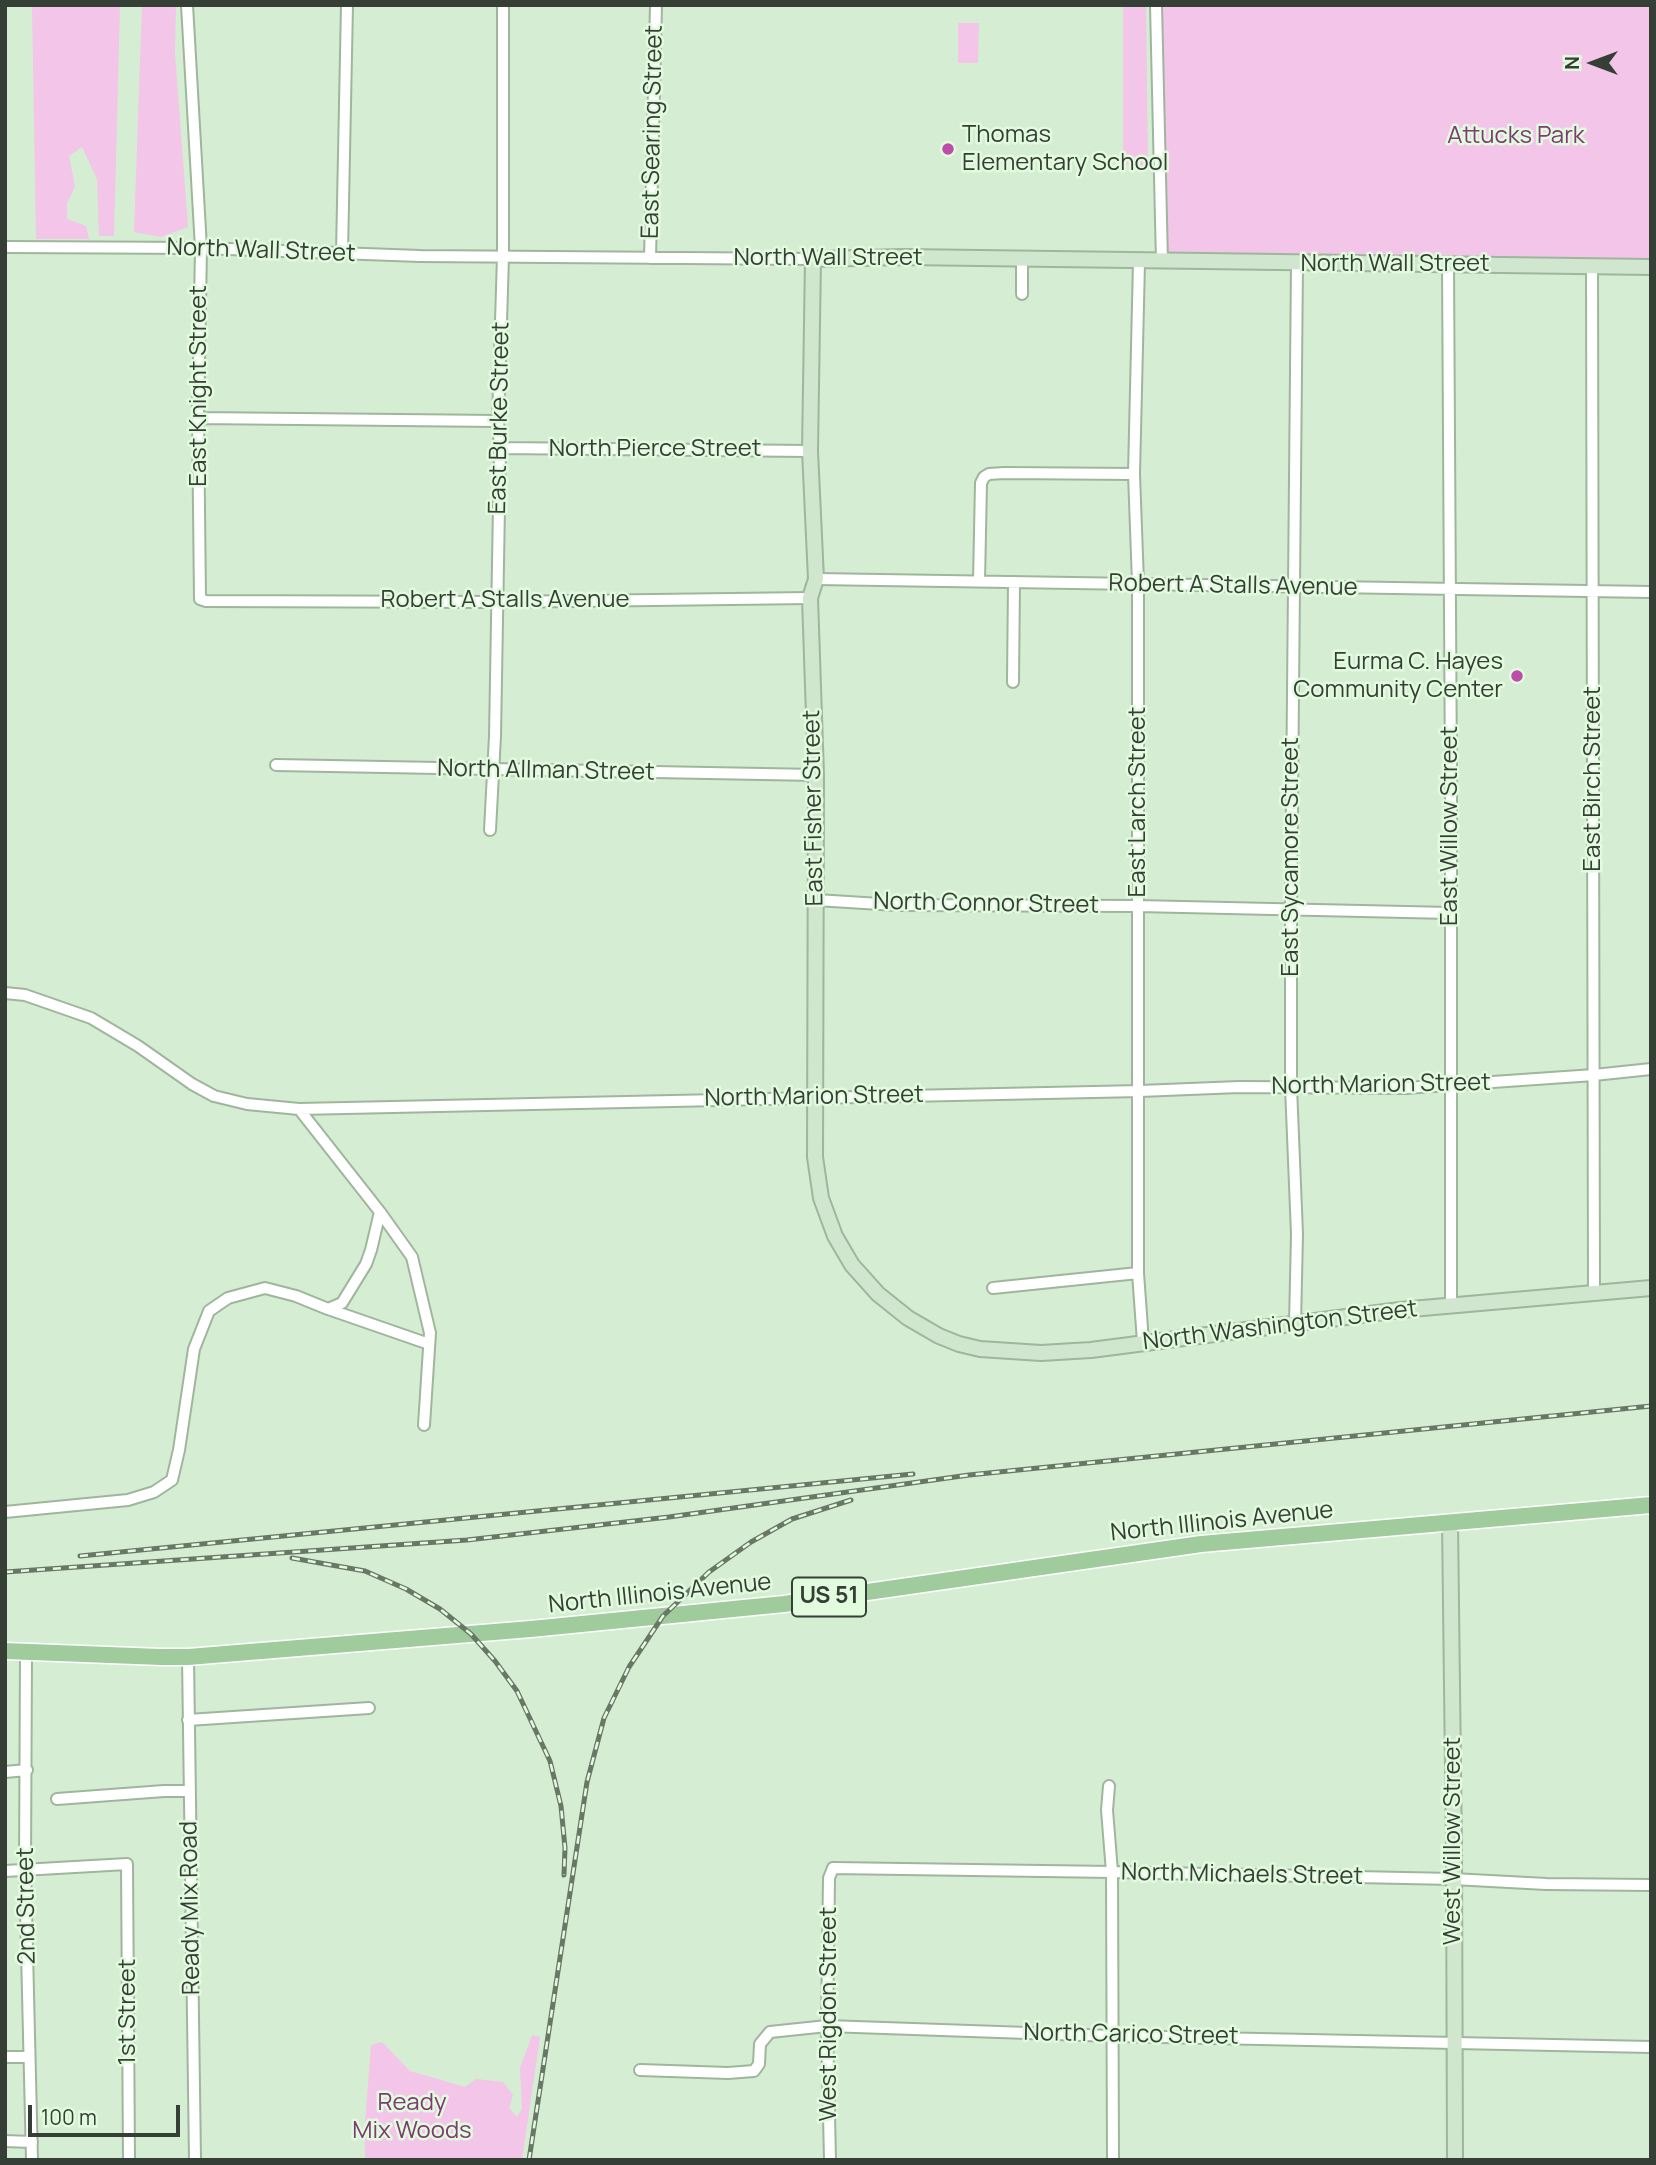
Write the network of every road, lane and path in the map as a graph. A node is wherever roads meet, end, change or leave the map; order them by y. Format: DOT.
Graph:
graph roads {
  1 [pos="187,5"];
  2 [pos="347,5"];
  3 [pos="503,5"];
  4 [pos="656,5"];
  5 [pos="1156,5"];
  6 [pos="5,247"];
  7 [pos="201,248"];
  8 [pos="342,253"];
  9 [pos="503,256"];
  10 [pos="650,258"];
  11 [pos="813,259"];
  12 [pos="1022,259"];
  13 [pos="1139,262"];
  14 [pos="1162,262"];
  15 [pos="1297,264"];
  16 [pos="1448,264"];
  17 [pos="1592,265"];
  18 [pos="1651,267"];
  19 [pos="1021,294"];
  20 [pos="198,418"];
  21 [pos="498,421"];
  22 [pos="500,448"];
  23 [pos="810,451"];
  24 [pos="1134,474"];
  25 [pos="816,579"];
  26 [pos="979,581"];
  27 [pos="1014,582"];
  28 [pos="1138,583"];
  29 [pos="1293,587"];
  30 [pos="1449,591"];
  31 [pos="1593,592"];
  32 [pos="1651,592"];
  33 [pos="810,598"];
  34 [pos="200,599"];
  35 [pos="496,602"];
  36 [pos="1013,682"];
  37 [pos="276,765"];
  38 [pos="493,770"];
  39 [pos="816,775"];
  40 [pos="490,830"];
  41 [pos="816,900"];
  42 [pos="1138,906"];
  43 [pos="1291,908"];
  44 [pos="1450,913"];
  45 [pos="5,993"];
  46 [pos="1651,1069"];
  47 [pos="1594,1075"];
  48 [pos="1452,1086"];
  49 [pos="1292,1087"];
  50 [pos="1140,1091"];
  51 [pos="815,1097"];
  52 [pos="299,1109"];
  53 [pos="380,1212"];
  54 [pos="1138,1273"];
  55 [pos="993,1287"];
  56 [pos="1651,1288"];
  57 [pos="1594,1294"];
  58 [pos="1451,1306"];
  59 [pos="328,1309"];
  60 [pos="916,1322"];
  61 [pos="1295,1324"];
  62 [pos="1143,1342"];
  63 [pos="429,1344"];
  64 [pos="424,1425"];
  65 [pos="1651,1504"];
  66 [pos="5,1512"];
  67 [pos="1450,1522"];
  68 [pos="5,1651"];
  69 [pos="26,1652"];
  70 [pos="188,1657"];
  71 [pos="369,1708"];
  72 [pos="188,1720"];
  73 [pos="27,1770"];
  74 [pos="5,1772"];
  75 [pos="1109,1786"];
  76 [pos="189,1791"];
  77 [pos="57,1799"];
  78 [pos="25,1868"];
  79 [pos="832,1868"];
  80 [pos="5,1871"];
  81 [pos="1112,1872"];
  82 [pos="1453,1879"];
  83 [pos="1651,1885"];
  84 [pos="827,2026"];
  85 [pos="1113,2036"];
  86 [pos="1454,2043"];
  87 [pos="1651,2047"];
  88 [pos="5,2057"];
  89 [pos="29,2057"];
  90 [pos="640,2070"];
  91 [pos="5,2141"];
  92 [pos="32,2142"];
  93 [pos="33,2160"];
  94 [pos="129,2160"];
  95 [pos="195,2160"];
  96 [pos="830,2160"];
  97 [pos="1113,2160"];
  98 [pos="1455,2160"];
  1 -- 7 [label="street, East Knight Street"];
  2 -- 8 [label="street"];
  3 -- 9 [label="street, East Burke Street"];
  4 -- 10 [label="street, East Searing Street"];
  5 -- 14 [label="street"];
  6 -- 7 [label="street, North Wall Street"];
  7 -- 8 [label="street, North Wall Street"];
  7 -- 20 [label="street, East Knight Street"];
  8 -- 9 [label="street, North Wall Street"];
  9 -- 10 [label="street, North Wall Street"];
  9 -- 21 [label="street, East Burke Street"];
  10 -- 11 [label="street, North Wall Street"];
  11 -- 12 [label="street, North Wall Street"];
  11 -- 23 [label="street, East Fisher Street"];
  12 -- 13 [label="street, North Wall Street"];
  12 -- 19 [label="street"];
  13 -- 14 [label="street, North Wall Street"];
  13 -- 24 [label="street, East Larch Street"];
  14 -- 15 [label="street, North Wall Street"];
  15 -- 16 [label="street, North Wall Street"];
  15 -- 29 [label="street, East Sycamore Street"];
  16 -- 17 [label="street, North Wall Street"];
  16 -- 30 [label="street, East Willow Street"];
  17 -- 18 [label="street, North Wall Street"];
  17 -- 31 [label="street, East Birch Street"];
  20 -- 21 [label="street"];
  20 -- 34 [label="street, East Knight Street"];
  21 -- 22 [label="street, East Burke Street"];
  22 -- 23 [label="street, North Pierce Street"];
  22 -- 35 [label="street, East Burke Street"];
  23 -- 25 [label="street, East Fisher Street"];
  24 -- 26 [label="street"];
  24 -- 28 [label="street, East Larch Street"];
  25 -- 26 [label="street, Robert A Stalls Avenue"];
  25 -- 33 [label="street, East Fisher Street"];
  26 -- 27 [label="street, Robert A Stalls Avenue"];
  27 -- 28 [label="street, Robert A Stalls Avenue"];
  27 -- 36 [label="street"];
  28 -- 29 [label="street, Robert A Stalls Avenue"];
  28 -- 42 [label="street, East Larch Street"];
  29 -- 30 [label="street, Robert A Stalls Avenue"];
  29 -- 43 [label="street, East Sycamore Street"];
  30 -- 31 [label="street, Robert A Stalls Avenue"];
  30 -- 44 [label="street, East Willow Street"];
  31 -- 32 [label="street, Robert A Stalls Avenue"];
  31 -- 47 [label="street, East Birch Street"];
  33 -- 35 [label="street, Robert A Stalls Avenue"];
  33 -- 39 [label="street, East Fisher Street"];
  34 -- 35 [label="street, Robert A Stalls Avenue"];
  35 -- 38 [label="street, East Burke Street"];
  37 -- 38 [label="street, North Allman Street"];
  38 -- 39 [label="street, North Allman Street"];
  38 -- 40 [label="street, East Burke Street"];
  39 -- 41 [label="street, East Fisher Street"];
  41 -- 42 [label="street, North Connor Street"];
  41 -- 51 [label="street, East Fisher Street"];
  42 -- 43 [label="street, North Connor Street"];
  42 -- 50 [label="street, East Larch Street"];
  43 -- 44 [label="street, North Connor Street"];
  43 -- 49 [label="street, East Sycamore Street"];
  44 -- 48 [label="street, East Willow Street"];
  45 -- 52 [label="street, North Marion Street"];
  46 -- 47 [label="street, North Marion Street"];
  47 -- 48 [label="street, North Marion Street"];
  47 -- 57 [label="street, East Birch Street"];
  48 -- 49 [label="street, North Marion Street"];
  48 -- 58 [label="street, East Willow Street"];
  49 -- 50 [label="street, North Marion Street"];
  49 -- 61 [label="street, East Sycamore Street"];
  50 -- 51 [label="street, North Marion Street"];
  50 -- 54 [label="street, East Larch Street"];
  51 -- 52 [label="street, North Marion Street"];
  51 -- 60 [label="street, East Fisher Street"];
  52 -- 53 [label="street"];
  53 -- 59 [label="street"];
  53 -- 63 [label="street"];
  54 -- 55 [label="street"];
  54 -- 62 [label="street, East Larch Street"];
  56 -- 57 [label="street, North Washington Street"];
  57 -- 58 [label="street, North Washington Street"];
  58 -- 61 [label="street, North Washington Street"];
  59 -- 63 [label="street"];
  59 -- 66 [label="street"];
  60 -- 62 [label="street, North Washington Street"];
  61 -- 62 [label="street, North Washington Street"];
  63 -- 64 [label="street"];
  65 -- 67 [label="main road, North Illinois Avenue / US 51"];
  67 -- 70 [label="main road, North Illinois Avenue / US 51"];
  67 -- 82 [label="street, West Willow Street"];
  68 -- 69 [label="main road, North Illinois Avenue / US 51"];
  69 -- 70 [label="main road, North Illinois Avenue / US 51"];
  69 -- 73 [label="street, 2nd Street"];
  70 -- 72 [label="street, Ready Mix Road"];
  71 -- 72 [label="street"];
  72 -- 76 [label="street, Ready Mix Road"];
  73 -- 74 [label="street"];
  73 -- 78 [label="street, 2nd Street"];
  75 -- 81 [label="street"];
  76 -- 77 [label="street"];
  76 -- 95 [label="street, Ready Mix Road"];
  78 -- 80 [label="street"];
  78 -- 89 [label="street, 2nd Street"];
  78 -- 94 [label="street, 1st Street"];
  79 -- 81 [label="street, North Michaels Street"];
  79 -- 84 [label="street, West Rigdon Street"];
  81 -- 82 [label="street, North Michaels Street"];
  81 -- 85 [label="street"];
  82 -- 83 [label="street, North Michaels Street"];
  82 -- 86 [label="street, West Willow Street"];
  84 -- 85 [label="street, North Carico Street"];
  84 -- 90 [label="street, North Carico Street"];
  84 -- 96 [label="street, West Rigdon Street"];
  85 -- 86 [label="street, North Carico Street"];
  85 -- 97 [label="street"];
  86 -- 87 [label="street, North Carico Street"];
  86 -- 98 [label="street, West Willow Street"];
  88 -- 89 [label="street"];
  89 -- 92 [label="street, 2nd Street"];
  91 -- 92 [label="street"];
  92 -- 93 [label="street, 2nd Street"];
}
